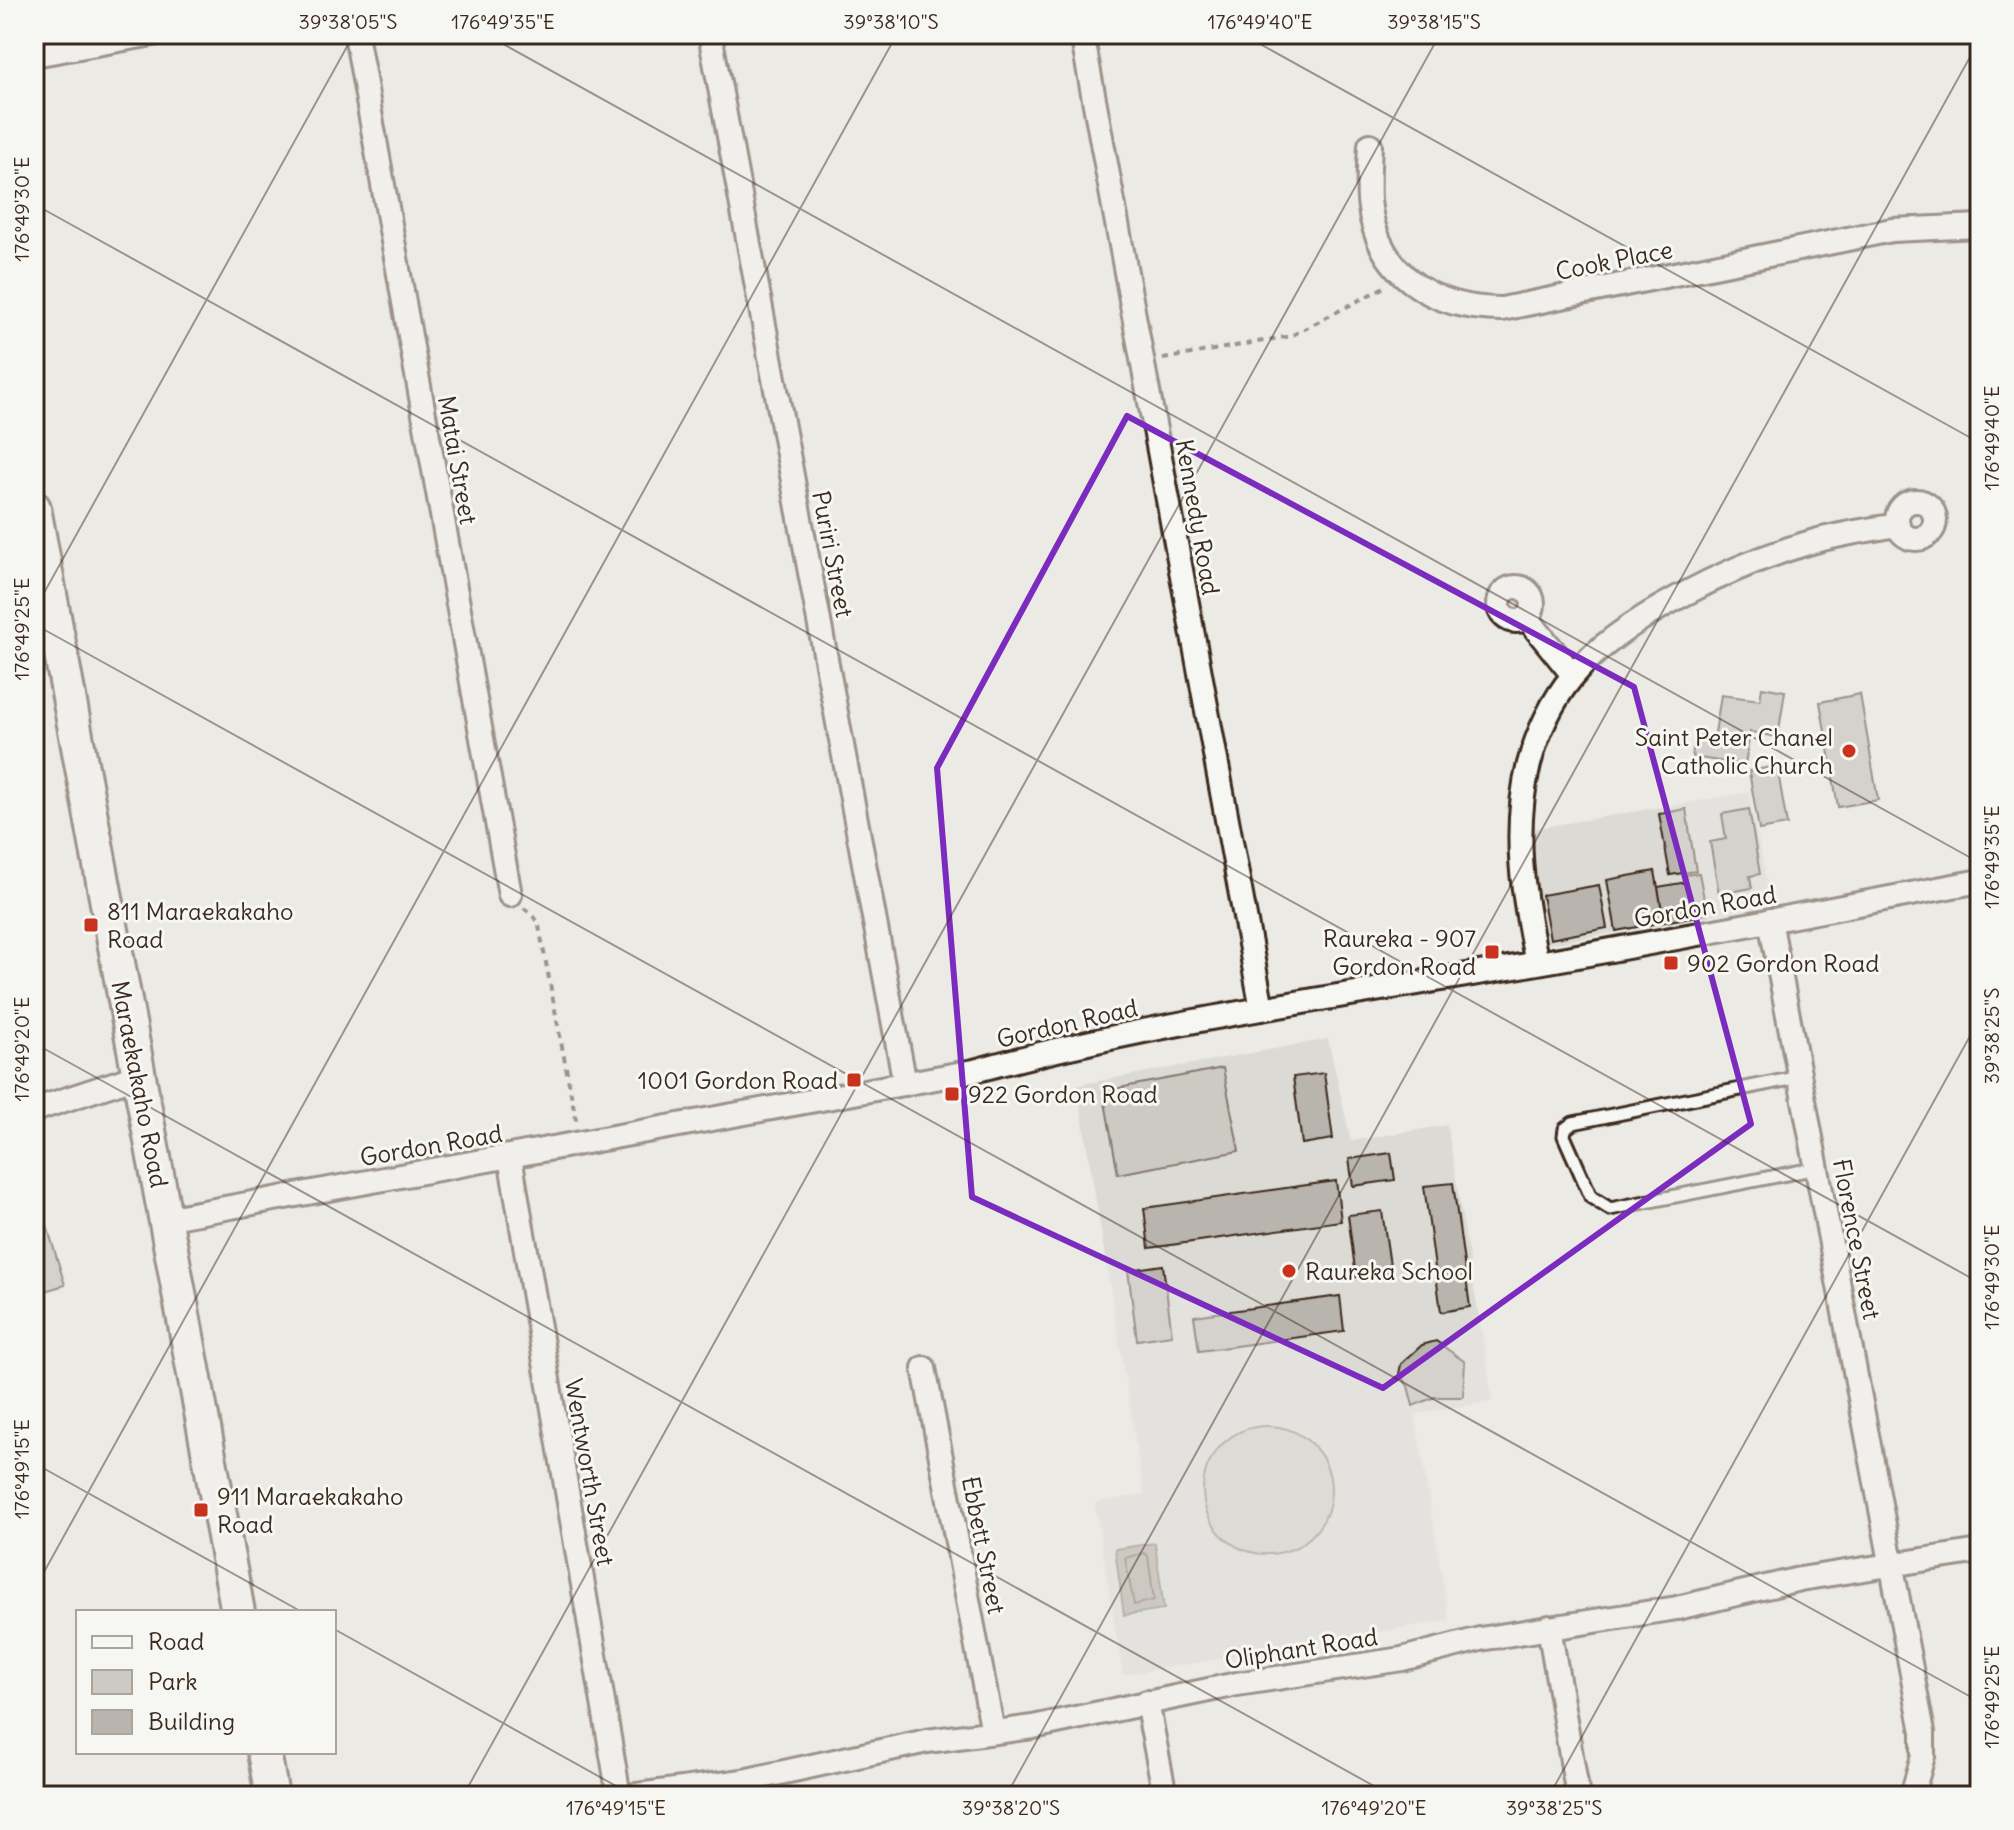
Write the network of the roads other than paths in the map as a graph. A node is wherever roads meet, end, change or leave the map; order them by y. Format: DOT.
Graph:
graph roads {
  1 [pos="153,34"];
  2 [pos="356,34"];
  3 [pos="710,34"];
  4 [pos="1082,34"];
  5 [pos="34,55"];
  6 [pos="1370,145"];
  7 [pos="1980,226"];
  8 [pos="34,508"];
  9 [pos="1898,525"];
  10 [pos="1527,618"];
  11 [pos="1573,675"];
  12 [pos="1980,881"];
  13 [pos="510,895"];
  14 [pos="1770,920"];
  15 [pos="1537,963"];
  16 [pos="1262,1009"];
  17 [pos="137,1076"];
  18 [pos="1800,1077"];
  19 [pos="905,1084"];
  20 [pos="34,1110"];
  21 [pos="510,1157"];
  22 [pos="1817,1168"];
  23 [pos="165,1219"];
  24 [pos="924,1368"];
  25 [pos="1980,1551"];
  26 [pos="1894,1567"];
  27 [pos="238,1610"];
  28 [pos="1549,1627"];
  29 [pos="1147,1702"];
  30 [pos="993,1732"];
  31 [pos="264,1754"];
  32 [pos="656,1794"];
  33 [pos="272,1796"];
  34 [pos="619,1796"];
  35 [pos="630,1796"];
  36 [pos="1165,1796"];
  37 [pos="1578,1796"];
  38 [pos="1912,1796"];
  1 -- 5 [label="street"];
  2 -- 13 [label="street, Matai Street"];
  3 -- 19 [label="street, Puriri Street"];
  4 -- 16 [label="street, Kennedy Road"];
  6 -- 7 [label="street, Cook Place"];
  8 -- 17 [label="main road, Maraekakaho Road"];
  9 -- 11 [label="street"];
  10 -- 11 [label="street"];
  11 -- 15 [label="street"];
  12 -- 14 [label="street, Gordon Road"];
  14 -- 15 [label="street, Gordon Road"];
  14 -- 18 [label="street, Florence Street"];
  15 -- 16 [label="street, Gordon Road"];
  16 -- 19 [label="street, Gordon Road"];
  17 -- 20 [label="street"];
  17 -- 23 [label="main road, Maraekakaho Road"];
  18 -- 22 [label="street, Florence Street"];
  18 -- 22 [label="lane"];
  19 -- 21 [label="street, Gordon Road"];
  21 -- 23 [label="street, Gordon Road"];
  21 -- 34 [label="street, Wentworth Street"];
  22 -- 26 [label="street, Florence Street"];
  23 -- 27 [label="main road, Maraekakaho Road"];
  24 -- 30 [label="street, Ebbett Street"];
  25 -- 26 [label="street, Oliphant Road"];
  26 -- 28 [label="street, Oliphant Road"];
  26 -- 38 [label="street, Florence Street"];
  28 -- 29 [label="street, Oliphant Road"];
  28 -- 37 [label="street"];
  29 -- 30 [label="street, Oliphant Road"];
  29 -- 36 [label="street"];
  30 -- 32 [label="street, Oliphant Road"];
  31 -- 33 [label="main road"];
  32 -- 35 [label="street, Oliphant Road"];
}
